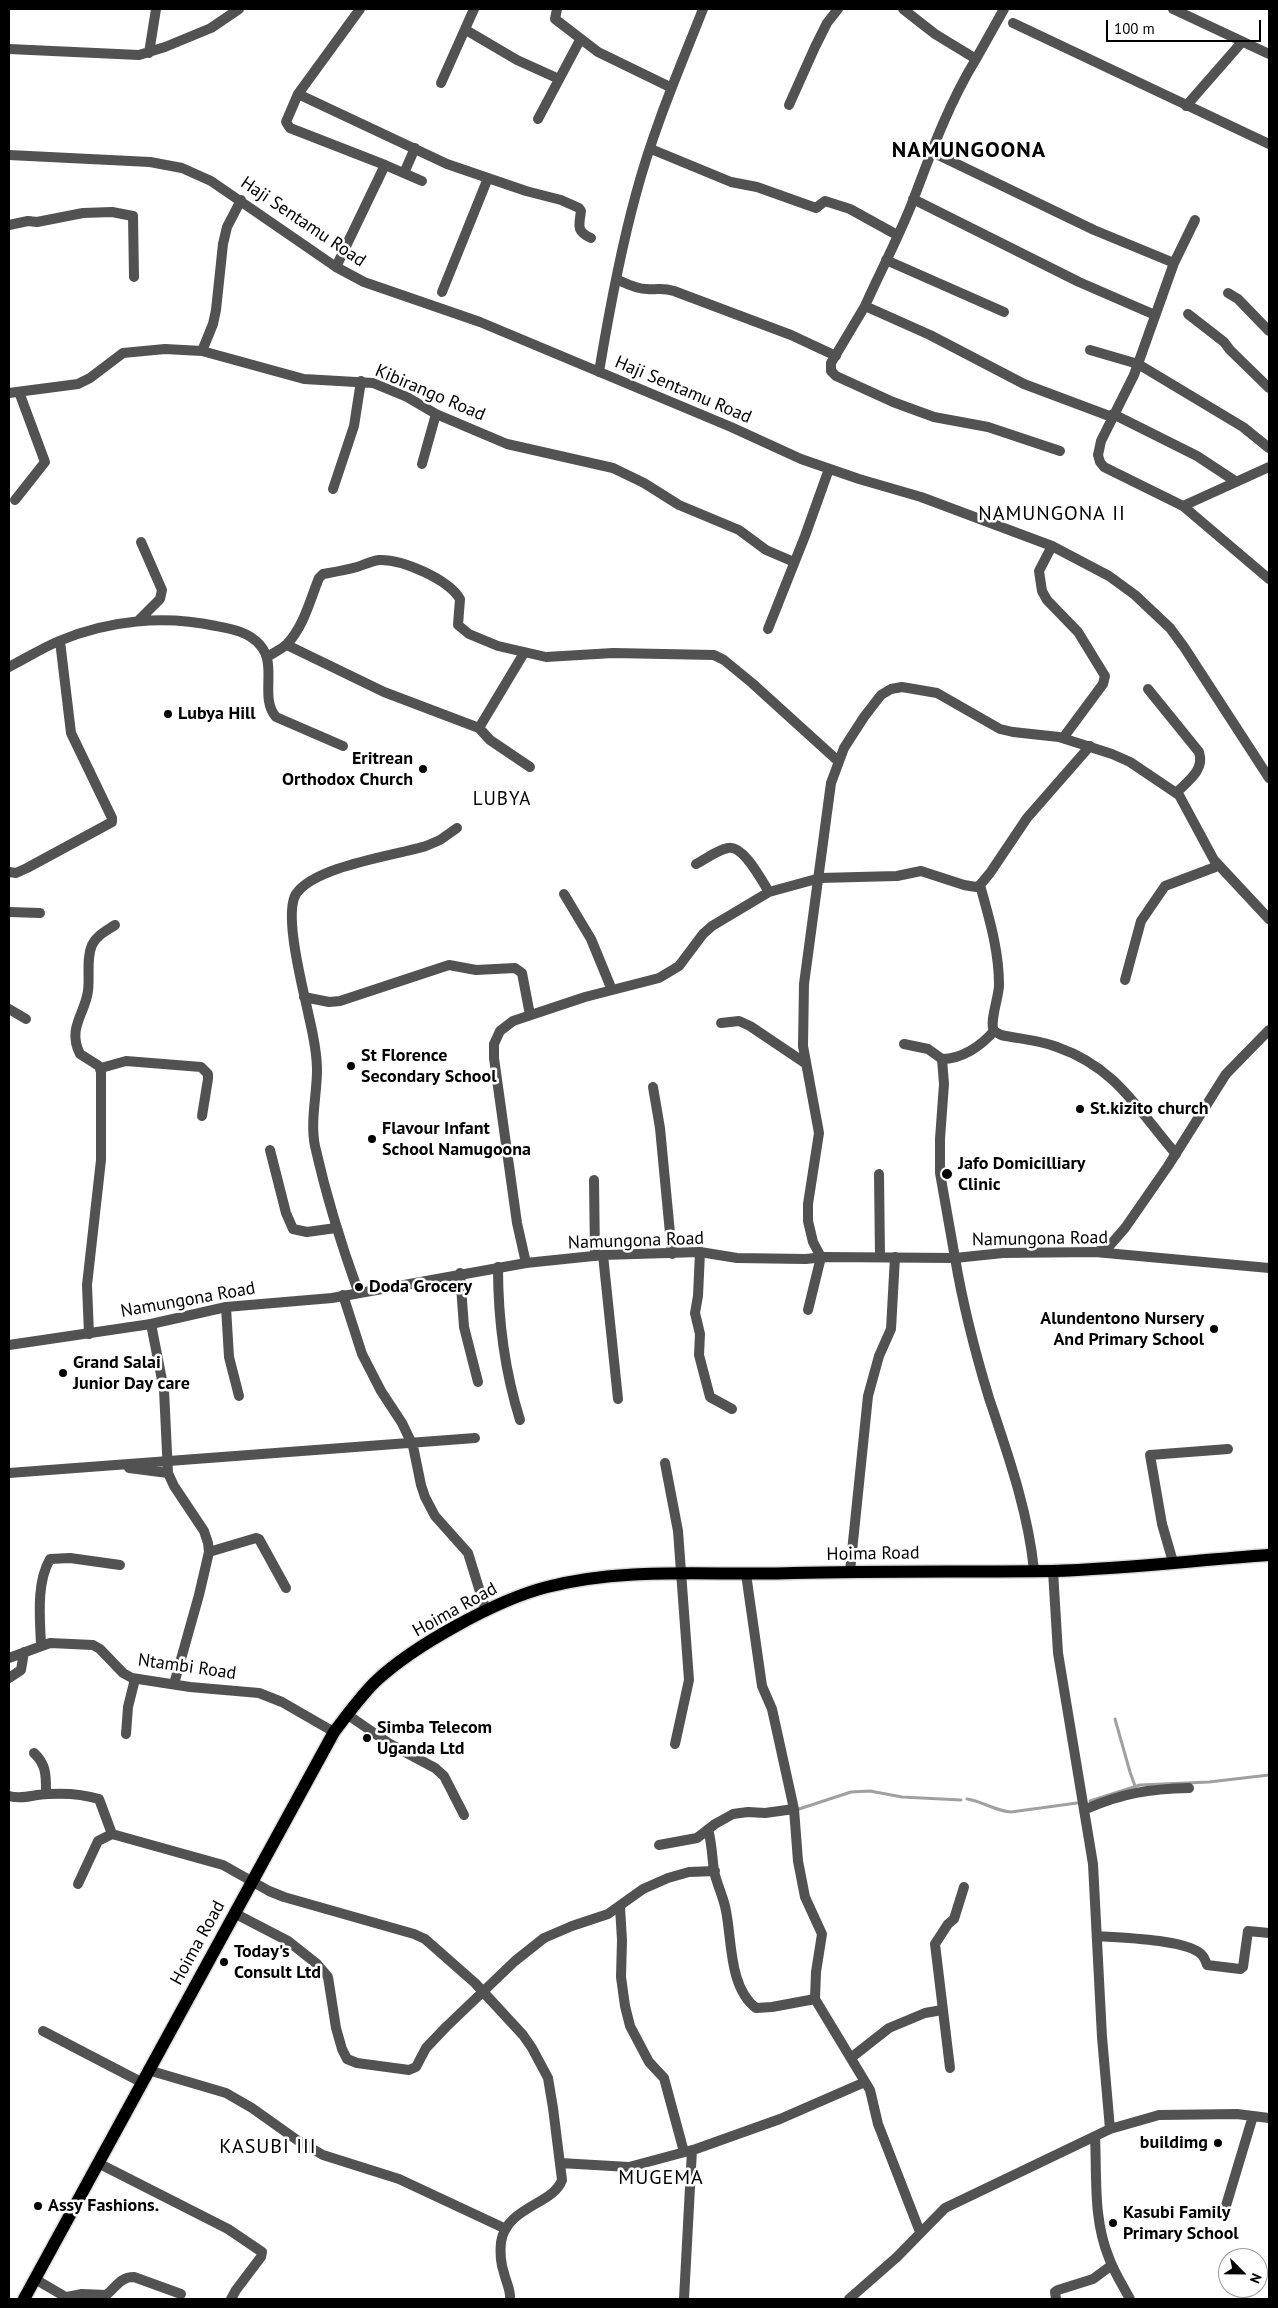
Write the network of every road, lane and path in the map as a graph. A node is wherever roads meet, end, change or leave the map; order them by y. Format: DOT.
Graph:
graph roads {
  1 [pos="156,9"];
  2 [pos="239,9"];
  3 [pos="360,9"];
  4 [pos="474,9"];
  5 [pos="557,9"];
  6 [pos="703,9"];
  7 [pos="838,9"];
  8 [pos="903,9"];
  9 [pos="1004,9"];
  10 [pos="1174,9"];
  11 [pos="1012,23"];
  12 [pos="466,30"];
  13 [pos="580,40"];
  14 [pos="1242,42"];
  15 [pos="9,49"];
  16 [pos="149,53"];
  17 [pos="1269,54"];
  18 [pos="976,59"];
  19 [pos="558,79"];
  20 [pos="441,83"];
  21 [pos="670,87"];
  22 [pos="298,94"];
  23 [pos="789,105"];
  24 [pos="1186,106"];
  25 [pos="538,119"];
  26 [pos="1269,144"];
  27 [pos="415,148"];
  28 [pos="651,149"];
  29 [pos="930,151"];
  30 [pos="9,156"];
  31 [pos="385,165"];
  32 [pos="404,173"];
  33 [pos="488,178"];
  34 [pos="422,181"];
  35 [pos="913,199"];
  36 [pos="241,200"];
  37 [pos="1194,220"];
  38 [pos="9,225"];
  39 [pos="897,235"];
  40 [pos="591,238"];
  41 [pos="886,260"];
  42 [pos="1174,263"];
  43 [pos="336,267"];
  44 [pos="134,277"];
  45 [pos="616,279"];
  46 [pos="442,292"];
  47 [pos="1228,294"];
  48 [pos="865,306"];
  49 [pos="1004,312"];
  50 [pos="1188,314"];
  51 [pos="1155,315"];
  52 [pos="1269,331"];
  53 [pos="1090,350"];
  54 [pos="202,351"];
  55 [pos="836,356"];
  56 [pos="1138,364"];
  57 [pos="599,372"];
  58 [pos="361,381"];
  59 [pos="1269,388"];
  60 [pos="12,391"];
  61 [pos="436,414"];
  62 [pos="1113,415"];
  63 [pos="1269,448"];
  64 [pos="1060,451"];
  65 [pos="422,464"];
  66 [pos="1269,467"];
  67 [pos="829,470"];
  68 [pos="1235,481"];
  69 [pos="333,489"];
  70 [pos="15,500"];
  71 [pos="1183,506"];
  72 [pos="141,542"];
  73 [pos="1052,546"];
  74 [pos="794,562"];
  75 [pos="1269,579"];
  76 [pos="138,621"];
  77 [pos="768,629"];
  78 [pos="60,641"];
  79 [pos="286,645"];
  80 [pos="524,653"];
  81 [pos="267,657"];
  82 [pos="9,667"];
  83 [pos="1148,689"];
  84 [pos="479,728"];
  85 [pos="1063,738"];
  86 [pos="343,746"];
  87 [pos="1090,746"];
  88 [pos="838,761"];
  89 [pos="530,767"];
  90 [pos="1269,778"];
  91 [pos="1176,793"];
  92 [pos="457,828"];
  93 [pos="696,864"];
  94 [pos="1218,866"];
  95 [pos="9,872"];
  96 [pos="820,878"];
  97 [pos="980,885"];
  98 [pos="769,892"];
  99 [pos="564,894"];
  100 [pos="9,912"];
  101 [pos="40,913"];
  102 [pos="1269,919"];
  103 [pos="115,925"];
  104 [pos="1125,980"];
  105 [pos="612,990"];
  106 [pos="304,997"];
  107 [pos="9,1009"];
  108 [pos="530,1015"];
  109 [pos="26,1019"];
  110 [pos="721,1023"];
  111 [pos="1269,1030"];
  112 [pos="994,1031"];
  113 [pos="904,1044"];
  114 [pos="942,1059"];
  115 [pos="805,1063"];
  116 [pos="101,1068"];
  117 [pos="653,1087"];
  118 [pos="202,1116"];
  119 [pos="270,1150"];
  120 [pos="1176,1154"];
  121 [pos="879,1174"];
  122 [pos="594,1180"];
  123 [pos="336,1228"];
  124 [pos="700,1252"];
  125 [pos="1095,1252"];
  126 [pos="672,1254"];
  127 [pos="599,1255"];
  128 [pos="822,1257"];
  129 [pos="880,1257"];
  130 [pos="895,1257"];
  131 [pos="955,1258"];
  132 [pos="526,1263"];
  133 [pos="498,1267"];
  134 [pos="1269,1268"];
  135 [pos="460,1273"];
  136 [pos="358,1291"];
  137 [pos="343,1294"];
  138 [pos="226,1307"];
  139 [pos="808,1310"];
  140 [pos="151,1324"];
  141 [pos="89,1334"];
  142 [pos="9,1345"];
  143 [pos="478,1382"];
  144 [pos="239,1396"];
  145 [pos="618,1399"];
  146 [pos="732,1409"];
  147 [pos="520,1420"];
  148 [pos="475,1438"];
  149 [pos="1228,1449"];
  150 [pos="665,1463"];
  151 [pos="125,1467"];
  152 [pos="9,1473"];
  153 [pos="168,1474"];
  154 [pos="209,1552"];
  155 [pos="1269,1554"];
  156 [pos="1173,1562"];
  157 [pos="120,1565"];
  158 [pos="1034,1570"];
  159 [pos="1053,1570"];
  160 [pos="850,1571"];
  161 [pos="682,1573"];
  162 [pos="746,1574"];
  163 [pos="286,1588"];
  164 [pos="486,1611"];
  165 [pos="41,1646"];
  166 [pos="24,1652"];
  167 [pos="9,1658"];
  168 [pos="9,1678"];
  169 [pos="135,1679"];
  170 [pos="174,1684"];
  171 [pos="348,1715"];
  172 [pos="334,1732"];
  173 [pos="126,1734"];
  174 [pos="675,1744"];
  175 [pos="34,1753"];
  176 [pos="1189,1788"];
  177 [pos="46,1794"];
  178 [pos="9,1796"];
  179 [pos="794,1809"];
  180 [pos="1086,1809"];
  181 [pos="464,1815"];
  182 [pos="708,1829"];
  183 [pos="112,1834"];
  184 [pos="659,1845"];
  185 [pos="714,1871"];
  186 [pos="252,1880"];
  187 [pos="78,1884"];
  188 [pos="964,1887"];
  189 [pos="620,1908"];
  190 [pos="234,1913"];
  191 [pos="1269,1933"];
  192 [pos="1098,1936"];
  193 [pos="482,1991"];
  194 [pos="815,1999"];
  195 [pos="942,2010"];
  196 [pos="43,2031"];
  197 [pos="852,2057"];
  198 [pos="950,2068"];
  199 [pos="148,2070"];
  200 [pos="141,2082"];
  201 [pos="865,2082"];
  202 [pos="1253,2116"];
  203 [pos="1269,2118"];
  204 [pos="1110,2129"];
  205 [pos="1095,2136"];
  206 [pos="688,2151"];
  207 [pos="98,2163"];
  208 [pos="560,2163"];
  209 [pos="1225,2209"];
  210 [pos="506,2229"];
  211 [pos="920,2232"];
  212 [pos="1112,2265"];
  213 [pos="35,2279"];
  214 [pos="181,2294"];
  215 [pos="68,2298"];
  216 [pos="24,2299"];
  217 [pos="231,2299"];
  218 [pos="510,2299"];
  219 [pos="684,2299"];
  220 [pos="848,2299"];
  221 [pos="1056,2299"];
  222 [pos="1130,2299"];
  1 -- 16 [label="street"];
  2 -- 16 [label="street"];
  3 -- 22 [label="street"];
  4 -- 12 [label="street"];
  5 -- 13 [label="street"];
  6 -- 21 [label="street"];
  7 -- 23 [label="street"];
  8 -- 18 [label="street"];
  9 -- 18 [label="street"];
  10 -- 14 [label="street"];
  11 -- 24 [label="street"];
  12 -- 19 [label="street"];
  12 -- 20 [label="street"];
  13 -- 19 [label="street"];
  13 -- 21 [label="street"];
  14 -- 17 [label="street"];
  14 -- 24 [label="street"];
  15 -- 16 [label="street"];
  18 -- 29 [label="street"];
  19 -- 25 [label="street"];
  21 -- 28 [label="street"];
  22 -- 27 [label="street"];
  22 -- 31 [label="street"];
  24 -- 26 [label="street"];
  27 -- 32 [label="street"];
  27 -- 33 [label="street"];
  28 -- 39 [label="street"];
  28 -- 45 [label="street"];
  29 -- 35 [label="street"];
  29 -- 42 [label="street"];
  30 -- 36 [label="street, Haji Sentamu Road"];
  31 -- 32 [label="street"];
  31 -- 43 [label="street"];
  32 -- 34 [label="street"];
  33 -- 40 [label="street"];
  33 -- 46 [label="street"];
  35 -- 39 [label="street"];
  35 -- 51 [label="street"];
  36 -- 43 [label="street, Haji Sentamu Road"];
  36 -- 54 [label="street"];
  37 -- 42 [label="street"];
  38 -- 44 [label="street"];
  39 -- 41 [label="street"];
  41 -- 48 [label="street"];
  41 -- 49 [label="street"];
  42 -- 51 [label="street"];
  43 -- 57 [label="street, Haji Sentamu Road"];
  45 -- 55 [label="street"];
  45 -- 57 [label="street"];
  47 -- 52 [label="street"];
  48 -- 55 [label="street"];
  48 -- 62 [label="street"];
  50 -- 59 [label="street"];
  51 -- 56 [label="street"];
  53 -- 56 [label="street"];
  54 -- 58 [label="street, Kibirango Road"];
  54 -- 60 [label="street, Kibirango Road"];
  55 -- 64 [label="street"];
  56 -- 62 [label="street"];
  56 -- 63 [label="street"];
  57 -- 67 [label="street, Haji Sentamu Road"];
  58 -- 61 [label="street, Kibirango Road"];
  58 -- 69 [label="street"];
  60 -- 70 [label="street"];
  61 -- 65 [label="street"];
  61 -- 74 [label="street, Kibirango Road"];
  62 -- 68 [label="street"];
  62 -- 71 [label="street"];
  66 -- 68 [label="street"];
  67 -- 73 [label="street, Haji Sentamu Road"];
  67 -- 74 [label="street"];
  68 -- 71 [label="street"];
  71 -- 75 [label="street"];
  72 -- 76 [label="street"];
  73 -- 85 [label="street"];
  73 -- 90 [label="street, Haji Sentamu Road"];
  74 -- 77 [label="street"];
  76 -- 78 [label="street"];
  76 -- 81 [label="street"];
  78 -- 82 [label="street"];
  78 -- 95 [label="street"];
  79 -- 80 [label="street"];
  79 -- 81 [label="street"];
  79 -- 84 [label="street"];
  80 -- 84 [label="street"];
  80 -- 88 [label="street"];
  81 -- 86 [label="street"];
  83 -- 91 [label="street"];
  84 -- 89 [label="street"];
  85 -- 87 [label="street"];
  85 -- 88 [label="street"];
  87 -- 91 [label="street"];
  87 -- 97 [label="street"];
  88 -- 96 [label="street"];
  91 -- 94 [label="street"];
  92 -- 106 [label="street"];
  93 -- 98 [label="street"];
  94 -- 102 [label="street"];
  94 -- 104 [label="street"];
  96 -- 97 [label="street"];
  96 -- 98 [label="street"];
  96 -- 115 [label="street"];
  97 -- 112 [label="street"];
  98 -- 105 [label="street"];
  99 -- 105 [label="street"];
  100 -- 101 [label="street"];
  103 -- 116 [label="street"];
  105 -- 108 [label="street"];
  106 -- 108 [label="street"];
  106 -- 123 [label="street"];
  107 -- 109 [label="street"];
  108 -- 132 [label="street"];
  110 -- 115 [label="street"];
  111 -- 120 [label="street"];
  112 -- 114 [label="street"];
  112 -- 120 [label="street"];
  113 -- 114 [label="street"];
  114 -- 131 [label="street"];
  115 -- 128 [label="street"];
  116 -- 118 [label="street"];
  116 -- 141 [label="street"];
  117 -- 126 [label="street"];
  119 -- 123 [label="street"];
  120 -- 125 [label="street"];
  121 -- 129 [label="street"];
  122 -- 127 [label="street"];
  123 -- 136 [label="street"];
  124 -- 126 [label="street, Namungona Road"];
  124 -- 128 [label="street, Namungona Road"];
  124 -- 146 [label="street"];
  125 -- 131 [label="street, Namungona Road"];
  125 -- 134 [label="street, Namungona Road"];
  126 -- 127 [label="street, Namungona Road"];
  127 -- 132 [label="street, Namungona Road"];
  127 -- 145 [label="street"];
  128 -- 129 [label="street, Namungona Road"];
  128 -- 139 [label="street"];
  129 -- 130 [label="street, Namungona Road"];
  130 -- 131 [label="street, Namungona Road"];
  130 -- 160 [label="street"];
  131 -- 158 [label="street"];
  132 -- 133 [label="street, Namungona Road"];
  133 -- 135 [label="street, Namungona Road"];
  133 -- 147 [label="street"];
  135 -- 136 [label="street, Namungona Road"];
  135 -- 143 [label="street"];
  136 -- 137 [label="street, Namungona Road"];
  137 -- 138 [label="street, Namungona Road"];
  137 -- 164 [label="street"];
  138 -- 140 [label="street, Namungona Road"];
  138 -- 144 [label="street"];
  140 -- 141 [label="street, Namungona Road"];
  140 -- 153 [label="street"];
  141 -- 142 [label="street, Namungona Road"];
  148 -- 152 [label="street"];
  149 -- 156 [label="street"];
  150 -- 161 [label="street"];
  151 -- 153 [label="street"];
  153 -- 154 [label="street"];
  154 -- 163 [label="street"];
  154 -- 170 [label="street"];
  155 -- 156 [label="main road, Hoima Road"];
  156 -- 159 [label="main road, Hoima Road"];
  157 -- 165 [label="street"];
  158 -- 159 [label="main road, Hoima Road"];
  158 -- 160 [label="main road, Hoima Road"];
  159 -- 180 [label="street"];
  160 -- 162 [label="main road, Hoima Road"];
  161 -- 162 [label="main road, Hoima Road"];
  161 -- 164 [label="main road, Hoima Road"];
  161 -- 174 [label="street"];
  162 -- 179 [label="street"];
  164 -- 171 [label="main road, Hoima Road"];
  165 -- 166 [label="street, Ntambi Road"];
  165 -- 169 [label="street, Ntambi Road"];
  166 -- 167 [label="street, Ntambi Road"];
  166 -- 168 [label="street"];
  169 -- 170 [label="street, Ntambi Road"];
  169 -- 173 [label="street"];
  170 -- 172 [label="street, Ntambi Road"];
  171 -- 172 [label="main road, Hoima Road"];
  171 -- 181 [label="street"];
  172 -- 186 [label="main road, Hoima Road"];
  175 -- 177 [label="street"];
  176 -- 180 [label="street"];
  177 -- 178 [label="street"];
  177 -- 183 [label="street"];
  179 -- 182 [label="street"];
  179 -- 194 [label="street"];
  180 -- 192 [label="street"];
  182 -- 184 [label="street"];
  182 -- 185 [label="street"];
  183 -- 186 [label="street"];
  183 -- 187 [label="street"];
  185 -- 189 [label="street"];
  185 -- 194 [label="street"];
  186 -- 190 [label="main road, Hoima Road"];
  186 -- 193 [label="street"];
  188 -- 195 [label="street"];
  189 -- 193 [label="street"];
  189 -- 206 [label="street"];
  190 -- 193 [label="street"];
  190 -- 199 [label="main road, Hoima Road"];
  191 -- 192 [label="street"];
  192 -- 204 [label="street"];
  193 -- 208 [label="street"];
  194 -- 197 [label="street"];
  195 -- 197 [label="street"];
  195 -- 198 [label="street"];
  196 -- 200 [label="street"];
  197 -- 201 [label="street"];
  199 -- 200 [label="main road, Hoima Road"];
  199 -- 210 [label="street"];
  200 -- 207 [label="main road, Hoima Road"];
  201 -- 206 [label="street"];
  201 -- 211 [label="street"];
  202 -- 203 [label="street"];
  202 -- 204 [label="street"];
  202 -- 209 [label="street"];
  204 -- 205 [label="street"];
  205 -- 211 [label="street"];
  205 -- 212 [label="street"];
  206 -- 208 [label="street"];
  206 -- 219 [label="street"];
  207 -- 213 [label="main road, Hoima Road"];
  207 -- 217 [label="street"];
  208 -- 210 [label="street"];
  210 -- 218 [label="street"];
  211 -- 220 [label="street"];
  212 -- 221 [label="street"];
  212 -- 222 [label="street"];
  213 -- 215 [label="street"];
  213 -- 216 [label="main road, Hoima Road"];
  214 -- 215 [label="street"];
}
